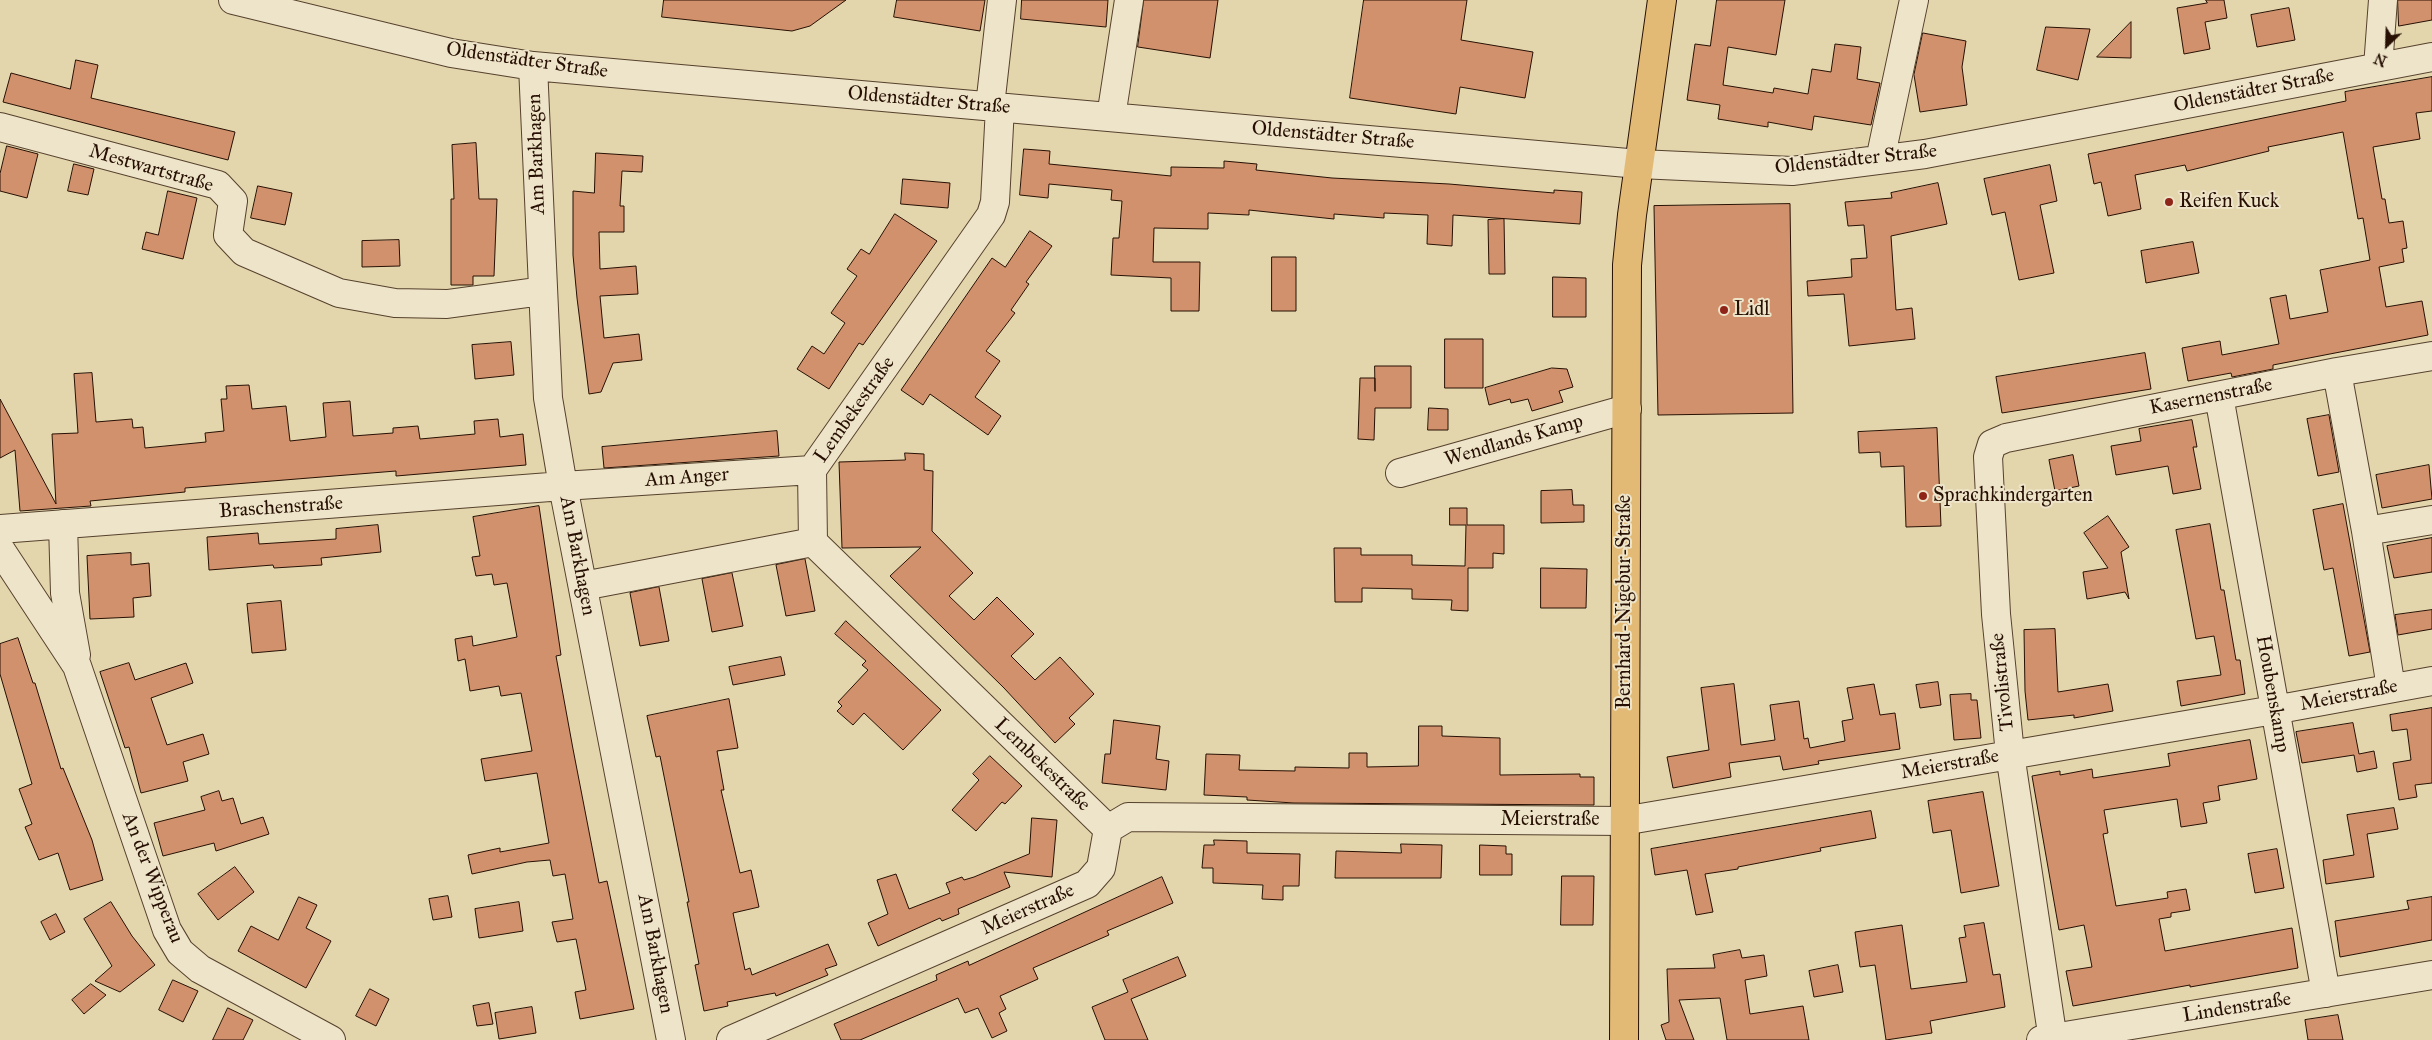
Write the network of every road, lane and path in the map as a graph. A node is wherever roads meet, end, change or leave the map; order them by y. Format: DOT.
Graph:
graph roads {
  1 [pos="232,0"];
  2 [pos="1002,0"];
  3 [pos="1129,0"];
  4 [pos="1662,0"];
  5 [pos="1914,0"];
  6 [pos="2383,0"];
  7 [pos="2432,57"];
  8 [pos="533,66"];
  9 [pos="2378,66"];
  10 [pos="995,106"];
  11 [pos="1112,116"];
  12 [pos="0,127"];
  13 [pos="1880,160"];
  14 [pos="1639,164"];
  15 [pos="543,291"];
  16 [pos="2432,356"];
  17 [pos="2337,372"];
  18 [pos="2219,396"];
  19 [pos="1627,409"];
  20 [pos="1992,444"];
  21 [pos="812,470"];
  22 [pos="1400,473"];
  23 [pos="563,486"];
  24 [pos="2432,520"];
  25 [pos="63,524"];
  26 [pos="0,529"];
  27 [pos="2366,531"];
  28 [pos="814,542"];
  29 [pos="0,549"];
  30 [pos="582,586"];
  31 [pos="77,666"];
  32 [pos="2432,681"];
  33 [pos="2391,688"];
  34 [pos="2274,710"];
  35 [pos="2010,754"];
  36 [pos="1623,821"];
  37 [pos="1108,829"];
  38 [pos="2432,975"];
  39 [pos="2326,993"];
  40 [pos="2049,1039"];
  41 [pos="331,1040"];
  42 [pos="671,1040"];
  43 [pos="732,1040"];
  44 [pos="1624,1040"];
  1 -- 8 [label="street, Oldenstädter Straße"];
  2 -- 10 [label="street, Lembekestraße"];
  3 -- 11 [label="street"];
  4 -- 14 [label="main road, Bernhard-Nigebur-Straße"];
  5 -- 13 [label="street"];
  6 -- 9 [label="street"];
  7 -- 9 [label="street, Oldenstädter Straße"];
  8 -- 10 [label="street, Oldenstädter Straße"];
  8 -- 15 [label="street, Am Barkhagen"];
  9 -- 13 [label="street, Oldenstädter Straße"];
  10 -- 11 [label="street, Oldenstädter Straße"];
  10 -- 21 [label="street, Lembekestraße"];
  11 -- 14 [label="street, Oldenstädter Straße"];
  12 -- 15 [label="street, Mestwartstraße"];
  13 -- 14 [label="street, Oldenstädter Straße"];
  14 -- 19 [label="main road, Bernhard-Nigebur-Straße"];
  15 -- 23 [label="street, Am Barkhagen"];
  16 -- 17 [label="street, Kasernenstraße"];
  17 -- 18 [label="street, Kasernenstraße"];
  17 -- 27 [label="street"];
  18 -- 20 [label="street, Kasernenstraße"];
  18 -- 34 [label="street, Houbenskamp"];
  19 -- 22 [label="street, Wendlands Kamp"];
  19 -- 36 [label="main road, Bernhard-Nigebur-Straße"];
  20 -- 35 [label="street, Tivolistraße"];
  21 -- 23 [label="street, Am Anger"];
  21 -- 28 [label="street, Lembekestraße"];
  23 -- 25 [label="street, Braschenstraße"];
  23 -- 30 [label="street, Am Barkhagen"];
  24 -- 27 [label="street"];
  25 -- 26 [label="street, Braschenstraße"];
  25 -- 31 [label="street, An der Wipperau"];
  27 -- 33 [label="street"];
  28 -- 30 [label="street"];
  28 -- 37 [label="street, Lembekestraße"];
  29 -- 31 [label="street, An der Wipperau"];
  30 -- 42 [label="street, Am Barkhagen"];
  31 -- 41 [label="street, An der Wipperau"];
  32 -- 33 [label="street, Meierstraße"];
  33 -- 34 [label="street, Meierstraße"];
  34 -- 35 [label="street, Meierstraße"];
  34 -- 39 [label="street, Houbenskamp"];
  35 -- 36 [label="street, Meierstraße"];
  35 -- 40 [label="street, Tivolistraße"];
  36 -- 37 [label="street, Meierstraße"];
  36 -- 44 [label="main road, Bernhard-Nigebur-Straße"];
  37 -- 43 [label="street, Meierstraße"];
  38 -- 39 [label="street, Lindenstraße"];
  39 -- 40 [label="street, Lindenstraße"];
}
